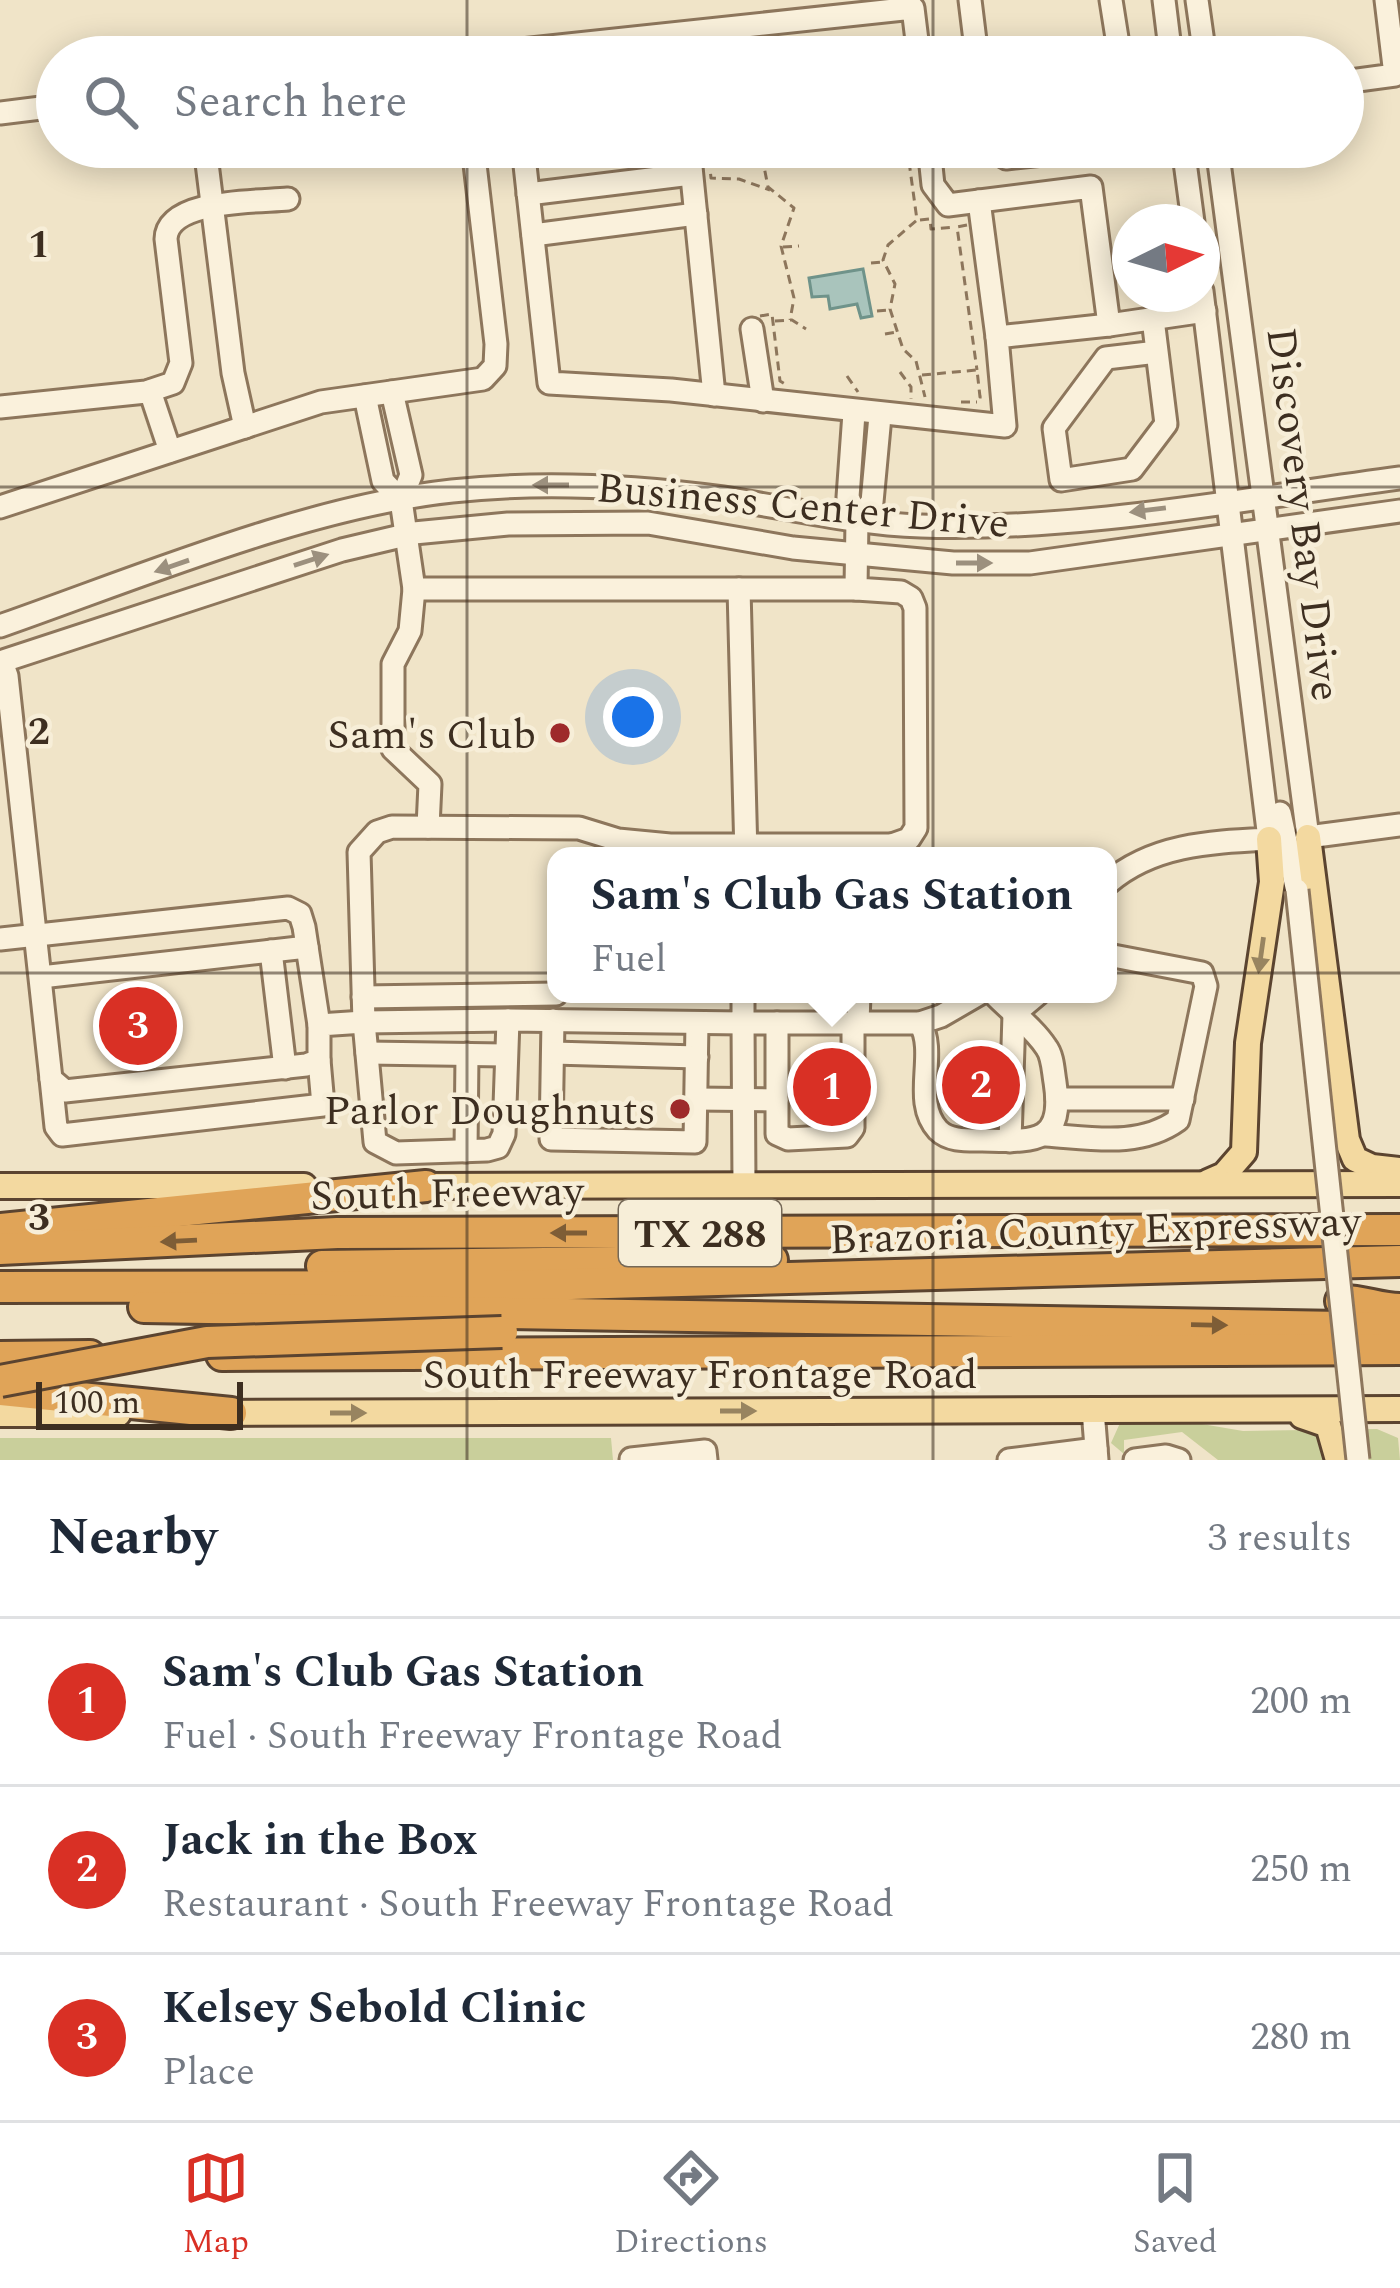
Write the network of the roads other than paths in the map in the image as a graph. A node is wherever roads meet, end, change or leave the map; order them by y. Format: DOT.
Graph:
graph roads {
  1 [pos="970,0"];
  2 [pos="1112,0"];
  3 [pos="1164,0"];
  4 [pos="1197,0"];
  5 [pos="1386,0"];
  6 [pos="735,36"];
  7 [pos="916,36"];
  8 [pos="974,36"];
  9 [pos="1117,36"];
  10 [pos="1168,36"];
  11 [pos="1202,36"];
  12 [pos="1364,79"];
  13 [pos="36,109"];
  14 [pos="0,113"];
  15 [pos="208,168"];
  16 [pos="475,168"];
  17 [pos="525,168"];
  18 [pos="652,168"];
  19 [pos="695,168"];
  20 [pos="931,168"];
  21 [pos="1186,168"];
  22 [pos="1220,168"];
  23 [pos="528,194"];
  24 [pos="288,199"];
  25 [pos="1191,204"];
  26 [pos="212,207"];
  27 [pos="980,212"];
  28 [pos="696,214"];
  29 [pos="532,235"];
  30 [pos="1173,312"];
  31 [pos="1204,312"];
  32 [pos="1154,319"];
  33 [pos="752,323"];
  34 [pos="1109,325"];
  35 [pos="997,337"];
  36 [pos="1157,352"];
  37 [pos="150,391"];
  38 [pos="392,392"];
  39 [pos="714,395"];
  40 [pos="365,396"];
  41 [pos="763,401"];
  42 [pos="0,407"];
  43 [pos="854,413"];
  44 [pos="880,416"];
  45 [pos="245,427"];
  46 [pos="170,452"];
  47 [pos="1400,478"];
  48 [pos="1060,480"];
  49 [pos="1264,496"];
  50 [pos="401,500"];
  51 [pos="1230,500"];
  52 [pos="0,508"];
  53 [pos="1400,511"];
  54 [pos="857,519"];
  55 [pos="1065,521"];
  56 [pos="1267,530"];
  57 [pos="407,535"];
  58 [pos="1233,535"];
  59 [pos="858,555"];
  60 [pos="1239,588"];
  61 [pos="414,589"];
  62 [pos="739,589"];
  63 [pos="856,589"];
  64 [pos="0,626"];
  65 [pos="1,662"];
  66 [pos="1400,824"];
  67 [pos="428,827"];
  68 [pos="1308,837"];
  69 [pos="1269,839"];
  70 [pos="699,847"];
  71 [pos="746,847"];
  72 [pos="897,847"];
  73 [pos="1117,876"];
  74 [pos="1297,890"];
  75 [pos="37,935"];
  76 [pos="0,939"];
  77 [pos="307,946"];
  78 [pos="271,950"];
  79 [pos="1117,958"];
  80 [pos="41,977"];
  81 [pos="547,994"];
  82 [pos="363,997"];
  83 [pos="743,1003"];
  84 [pos="858,1003"];
  85 [pos="963,1003"];
  86 [pos="1003,1003"];
  87 [pos="1028,1003"];
  88 [pos="1014,1015"];
  89 [pos="508,1020"];
  90 [pos="553,1021"];
  91 [pos="364,1022"];
  92 [pos="920,1022"];
  93 [pos="698,1023"];
  94 [pos="743,1023"];
  95 [pos="776,1023"];
  96 [pos="855,1023"];
  97 [pos="319,1024"];
  98 [pos="367,1053"];
  99 [pos="553,1053"];
  100 [pos="467,1054"];
  101 [pos="505,1055"];
  102 [pos="697,1057"];
  103 [pos="319,1060"];
  104 [pos="285,1068"];
  105 [pos="51,1079"];
  106 [pos="1057,1099"];
  107 [pos="1183,1099"];
  108 [pos="696,1100"];
  109 [pos="744,1100"];
  110 [pos="777,1100"];
  111 [pos="1046,1135"];
  112 [pos="1010,1141"];
  113 [pos="466,1151"];
  114 [pos="1400,1170"];
  115 [pos="1202,1184"];
  116 [pos="1400,1184"];
  117 [pos="744,1185"];
  118 [pos="0,1186"];
  119 [pos="426,1186"];
  120 [pos="0,1229"];
  121 [pos="1400,1230"];
  122 [pos="0,1249"];
  123 [pos="0,1261"];
  124 [pos="1400,1261"];
  125 [pos="1155,1269"];
  126 [pos="0,1287"];
  127 [pos="1400,1290"];
  128 [pos="1350,1301"];
  129 [pos="0,1305"];
  130 [pos="1400,1309"];
  131 [pos="1162,1324"];
  132 [pos="1400,1328"];
  133 [pos="1400,1349"];
  134 [pos="0,1357"];
  135 [pos="0,1386"];
  136 [pos="1400,1409"];
  137 [pos="1093,1410"];
  138 [pos="1210,1410"];
  139 [pos="231,1413"];
  140 [pos="0,1414"];
  141 [pos="1096,1455"];
  142 [pos="631,1459"];
  143 [pos="1142,1459"];
  144 [pos="706,1460"];
  145 [pos="1010,1460"];
  146 [pos="1179,1460"];
  147 [pos="1338,1460"];
  148 [pos="1358,1460"];
  1 -- 8 [label="street"];
  2 -- 9 [label="street"];
  3 -- 10 [label="street"];
  4 -- 11 [label="street"];
  5 -- 12 [label="street"];
  6 -- 7 [label="street"];
  13 -- 14 [label="street"];
  15 -- 26 [label="street"];
  16 -- 38 [label="street"];
  17 -- 23 [label="street"];
  18 -- 23 [label="street"];
  19 -- 28 [label="street"];
  20 -- 27 [label="street"];
  21 -- 25 [label="street"];
  22 -- 49 [label="street, Discovery Bay Drive"];
  23 -- 29 [label="street"];
  24 -- 26 [label="street"];
  26 -- 37 [label="street"];
  26 -- 45 [label="street"];
  27 -- 34 [label="street"];
  27 -- 35 [label="street"];
  28 -- 29 [label="street"];
  28 -- 39 [label="street"];
  29 -- 39 [label="street"];
  30 -- 32 [label="street"];
  31 -- 51 [label="street, Discovery Bay Drive"];
  32 -- 34 [label="street"];
  32 -- 36 [label="street"];
  33 -- 41 [label="street"];
  34 -- 35 [label="street"];
  35 -- 44 [label="street"];
  36 -- 48 [label="street"];
  36 -- 48 [label="street"];
  37 -- 42 [label="street"];
  37 -- 46 [label="street"];
  38 -- 40 [label="street"];
  38 -- 50 [label="street"];
  39 -- 41 [label="street"];
  40 -- 45 [label="street"];
  40 -- 50 [label="street"];
  41 -- 43 [label="street"];
  43 -- 44 [label="street"];
  43 -- 54 [label="street"];
  44 -- 54 [label="street"];
  45 -- 46 [label="street"];
  46 -- 52 [label="street"];
  47 -- 49 [label="street, Business Center Drive"];
  48 -- 55 [label="street"];
  49 -- 51 [label="street, Business Center Drive"];
  49 -- 56 [label="street, Discovery Bay Drive"];
  54 -- 50 [label="street, Business Center Drive, one-way"];
  50 -- 57 [label="street"];
  50 -- 64 [label="street, Business Center Drive, one-way"];
  51 -- 55 [label="street, Business Center Drive, one-way"];
  51 -- 58 [label="street, Discovery Bay Drive"];
  53 -- 56 [label="street, Business Center Drive"];
  54 -- 55 [label="street, Business Center Drive"];
  54 -- 59 [label="street"];
  56 -- 58 [label="street, Business Center Drive"];
  56 -- 68 [label="street, Discovery Bay Drive"];
  57 -- 59 [label="street, Business Center Drive"];
  57 -- 61 [label="street"];
  65 -- 57 [label="street, Business Center Drive, one-way"];
  59 -- 58 [label="street, Business Center Drive, one-way"];
  58 -- 60 [label="street, Discovery Bay Drive"];
  59 -- 63 [label="street"];
  60 -- 69 [label="street, Discovery Bay Drive"];
  60 -- 74 [label="street"];
  61 -- 62 [label="street"];
  61 -- 67 [label="street"];
  62 -- 63 [label="street"];
  62 -- 71 [label="street"];
  63 -- 72 [label="street"];
  65 -- 75 [label="street"];
  66 -- 68 [label="street"];
  67 -- 70 [label="street"];
  67 -- 82 [label="street"];
  68 -- 74 [label="street, Discovery Bay Drive"];
  68 -- 114 [label="main road"];
  69 -- 73 [label="street"];
  69 -- 115 [label="main road, one-way"];
  74 -- 128 [label="street, bridge"];
  75 -- 76 [label="street"];
  75 -- 77 [label="street"];
  75 -- 80 [label="street"];
  77 -- 78 [label="street"];
  77 -- 97 [label="street"];
  78 -- 80 [label="street"];
  78 -- 104 [label="street"];
  79 -- 107 [label="street"];
  80 -- 105 [label="street"];
  81 -- 82 [label="street"];
  82 -- 91 [label="street"];
  83 -- 94 [label="street"];
  84 -- 96 [label="street"];
  85 -- 92 [label="street"];
  86 -- 88 [label="street"];
  87 -- 88 [label="street"];
  88 -- 106 [label="street"];
  88 -- 112 [label="street"];
  89 -- 90 [label="street"];
  89 -- 91 [label="street"];
  89 -- 101 [label="street"];
  90 -- 93 [label="street"];
  90 -- 99 [label="street"];
  91 -- 97 [label="street"];
  91 -- 98 [label="street"];
  92 -- 96 [label="street"];
  92 -- 112 [label="street"];
  93 -- 94 [label="street"];
  93 -- 102 [label="street"];
  94 -- 95 [label="street"];
  94 -- 109 [label="street"];
  95 -- 96 [label="street"];
  95 -- 110 [label="street"];
  96 -- 110 [label="street"];
  97 -- 103 [label="street"];
  98 -- 100 [label="street"];
  98 -- 113 [label="street"];
  99 -- 102 [label="street"];
  99 -- 108 [label="street"];
  100 -- 101 [label="street"];
  100 -- 113 [label="street"];
  101 -- 113 [label="street"];
  102 -- 108 [label="street"];
  103 -- 104 [label="street"];
  103 -- 105 [label="street"];
  104 -- 105 [label="street"];
  106 -- 107 [label="street"];
  106 -- 111 [label="street"];
  107 -- 111 [label="street"];
  108 -- 109 [label="street"];
  109 -- 110 [label="street"];
  109 -- 117 [label="street"];
  111 -- 112 [label="street"];
  115 -- 116 [label="main road"];
  115 -- 117 [label="main road"];
  117 -- 119 [label="main road"];
  118 -- 119 [label="main road"];
  119 -- 120 [label="highway"];
  121 -- 122 [label="highway, South Freeway / TX 288, one-way"];
  123 -- 125 [label="highway"];
  124 -- 125 [label="highway, Brazoria County Expressway"];
  125 -- 126 [label="highway, Brazoria County Expressway"];
  127 -- 128 [label="highway"];
  128 -- 130 [label="highway"];
  128 -- 148 [label="street, bridge"];
  129 -- 131 [label="highway, Brazoria County Expressway"];
  131 -- 132 [label="highway, Brazoria County Expressway, one-way"];
  131 -- 135 [label="highway, bridge"];
  133 -- 134 [label="highway"];
  135 -- 139 [label="highway"];
  136 -- 138 [label="main road, South Freeway Frontage Road"];
  137 -- 138 [label="main road, South Freeway Frontage Road"];
  139 -- 137 [label="main road, South Freeway Frontage Road, one-way"];
  137 -- 141 [label="street"];
  138 -- 147 [label="main road"];
  139 -- 140 [label="main road, South Freeway Frontage Road"];
  141 -- 145 [label="street"];
  142 -- 144 [label="street"];
  143 -- 146 [label="street"];
}
